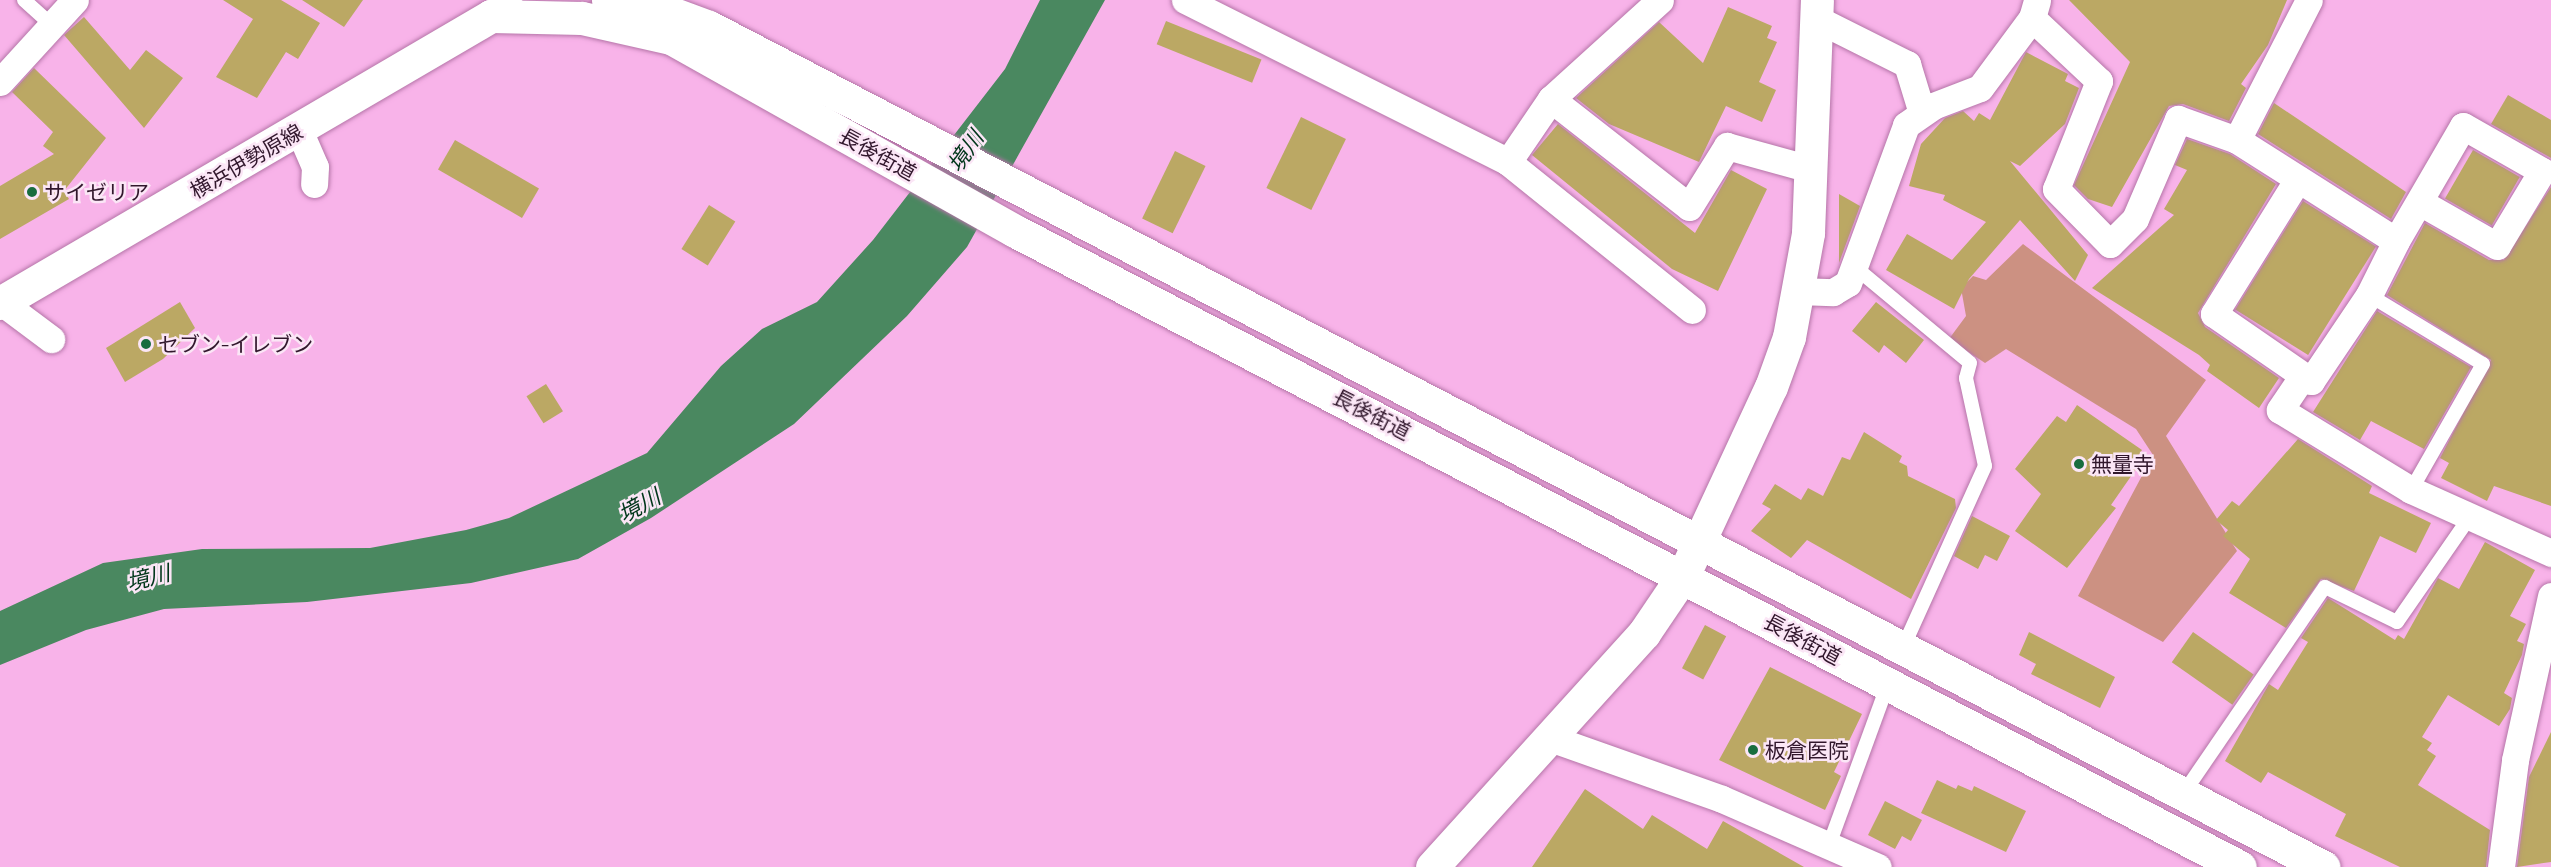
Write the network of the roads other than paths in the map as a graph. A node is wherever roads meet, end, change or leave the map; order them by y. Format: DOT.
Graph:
graph roads {
  1 [pos="24,0"];
  2 [pos="75,0"];
  3 [pos="571,0"];
  4 [pos="608,0"];
  5 [pos="1185,0"];
  6 [pos="1660,0"];
  7 [pos="2309,0"];
  8 [pos="486,8"];
  9 [pos="2035,9"];
  10 [pos="1817,10"];
  11 [pos="52,25"];
  12 [pos="0,82"];
  13 [pos="1551,99"];
  14 [pos="1922,113"];
  15 [pos="299,130"];
  16 [pos="2237,140"];
  17 [pos="1508,162"];
  18 [pos="1810,169"];
  19 [pos="2298,179"];
  20 [pos="314,184"];
  21 [pos="2420,202"];
  22 [pos="2396,241"];
  23 [pos="1856,267"];
  24 [pos="1798,291"];
  25 [pos="2369,295"];
  26 [pos="1,302"];
  27 [pos="1692,310"];
  28 [pos="51,339"];
  29 [pos="2302,377"];
  30 [pos="2411,489"];
  31 [pos="2469,518"];
  32 [pos="1697,543"];
  33 [pos="2551,553"];
  34 [pos="1684,574"];
  35 [pos="2551,596"];
  36 [pos="1902,650"];
  37 [pos="1888,684"];
  38 [pos="1550,738"];
  39 [pos="2182,795"];
  40 [pos="1829,844"];
  41 [pos="1432,867"];
  42 [pos="1878,867"];
  43 [pos="2240,867"];
  44 [pos="2323,867"];
  45 [pos="2501,867"];
  1 -- 11 [label="lane"];
  2 -- 11 [label="street"];
  3 -- 8 [label="main road"];
  4 -- 32 [label="main road, 長後街道"];
  5 -- 17 [label="street"];
  6 -- 13 [label="street"];
  7 -- 16 [label="street"];
  8 -- 15 [label="main road, 横浜伊勢原線"];
  8 -- 34 [label="main road, 長後街道"];
  9 -- 14 [label="street"];
  9 -- 16 [label="street"];
  10 -- 14 [label="street"];
  10 -- 18 [label="main road"];
  11 -- 12 [label="street"];
  13 -- 17 [label="street"];
  13 -- 18 [label="street"];
  14 -- 23 [label="street"];
  15 -- 20 [label="street"];
  15 -- 26 [label="main road, 横浜伊勢原線"];
  16 -- 19 [label="street"];
  17 -- 27 [label="street"];
  18 -- 24 [label="main road"];
  19 -- 22 [label="street"];
  19 -- 29 [label="street"];
  21 -- 21 [label="street"];
  21 -- 22 [label="street"];
  22 -- 25 [label="street"];
  23 -- 24 [label="street"];
  23 -- 36 [label="lane"];
  24 -- 32 [label="main road"];
  25 -- 29 [label="street"];
  25 -- 30 [label="lane"];
  26 -- 28 [label="street"];
  29 -- 30 [label="street"];
  30 -- 31 [label="street"];
  31 -- 33 [label="street"];
  31 -- 39 [label="lane"];
  32 -- 34 [label="main road"];
  32 -- 36 [label="main road, 長後街道"];
  34 -- 37 [label="main road, 長後街道"];
  34 -- 38 [label="main road"];
  35 -- 45 [label="street"];
  36 -- 39 [label="main road, 長後街道"];
  37 -- 40 [label="lane"];
  37 -- 43 [label="main road, 長後街道"];
  38 -- 40 [label="street"];
  38 -- 41 [label="main road"];
  39 -- 44 [label="main road, 長後街道"];
  40 -- 42 [label="street"];
}
